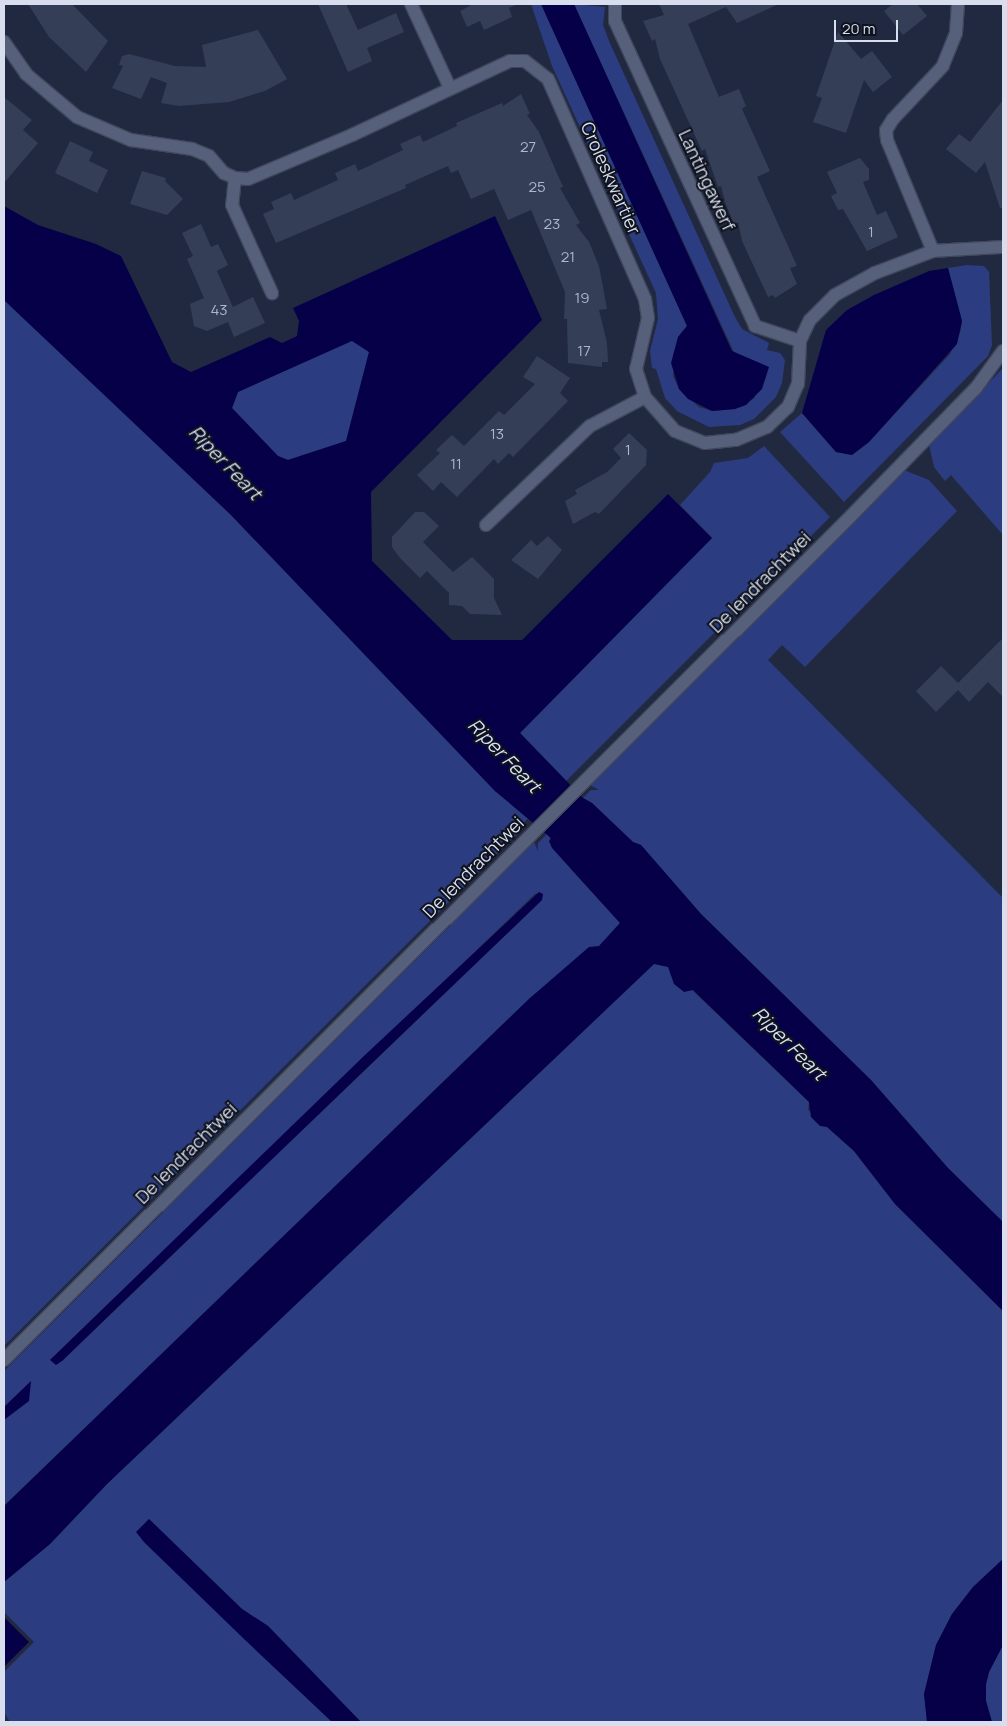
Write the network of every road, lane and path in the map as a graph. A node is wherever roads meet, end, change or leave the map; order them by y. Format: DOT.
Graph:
graph roads {
  1 [pos="411,4"];
  2 [pos="615,4"];
  3 [pos="958,4"];
  4 [pos="4,42"];
  5 [pos="450,88"];
  6 [pos="235,178"];
  7 [pos="1003,247"];
  8 [pos="933,251"];
  9 [pos="272,293"];
  10 [pos="800,341"];
  11 [pos="1003,351"];
  12 [pos="645,397"];
  13 [pos="486,525"];
  14 [pos="4,1360"];
  1 -- 5 [label="street"];
  2 -- 10 [label="street, Lantingawerf"];
  3 -- 8 [label="street"];
  4 -- 6 [label="street"];
  5 -- 6 [label="street, Croleskwartier"];
  5 -- 12 [label="street, Croleskwartier"];
  6 -- 9 [label="street"];
  7 -- 8 [label="street"];
  8 -- 10 [label="street, Croleskwartier"];
  10 -- 12 [label="street, Croleskwartier"];
  11 -- 14 [label="street, De Iendrachtwei"];
  12 -- 13 [label="street"];
}
